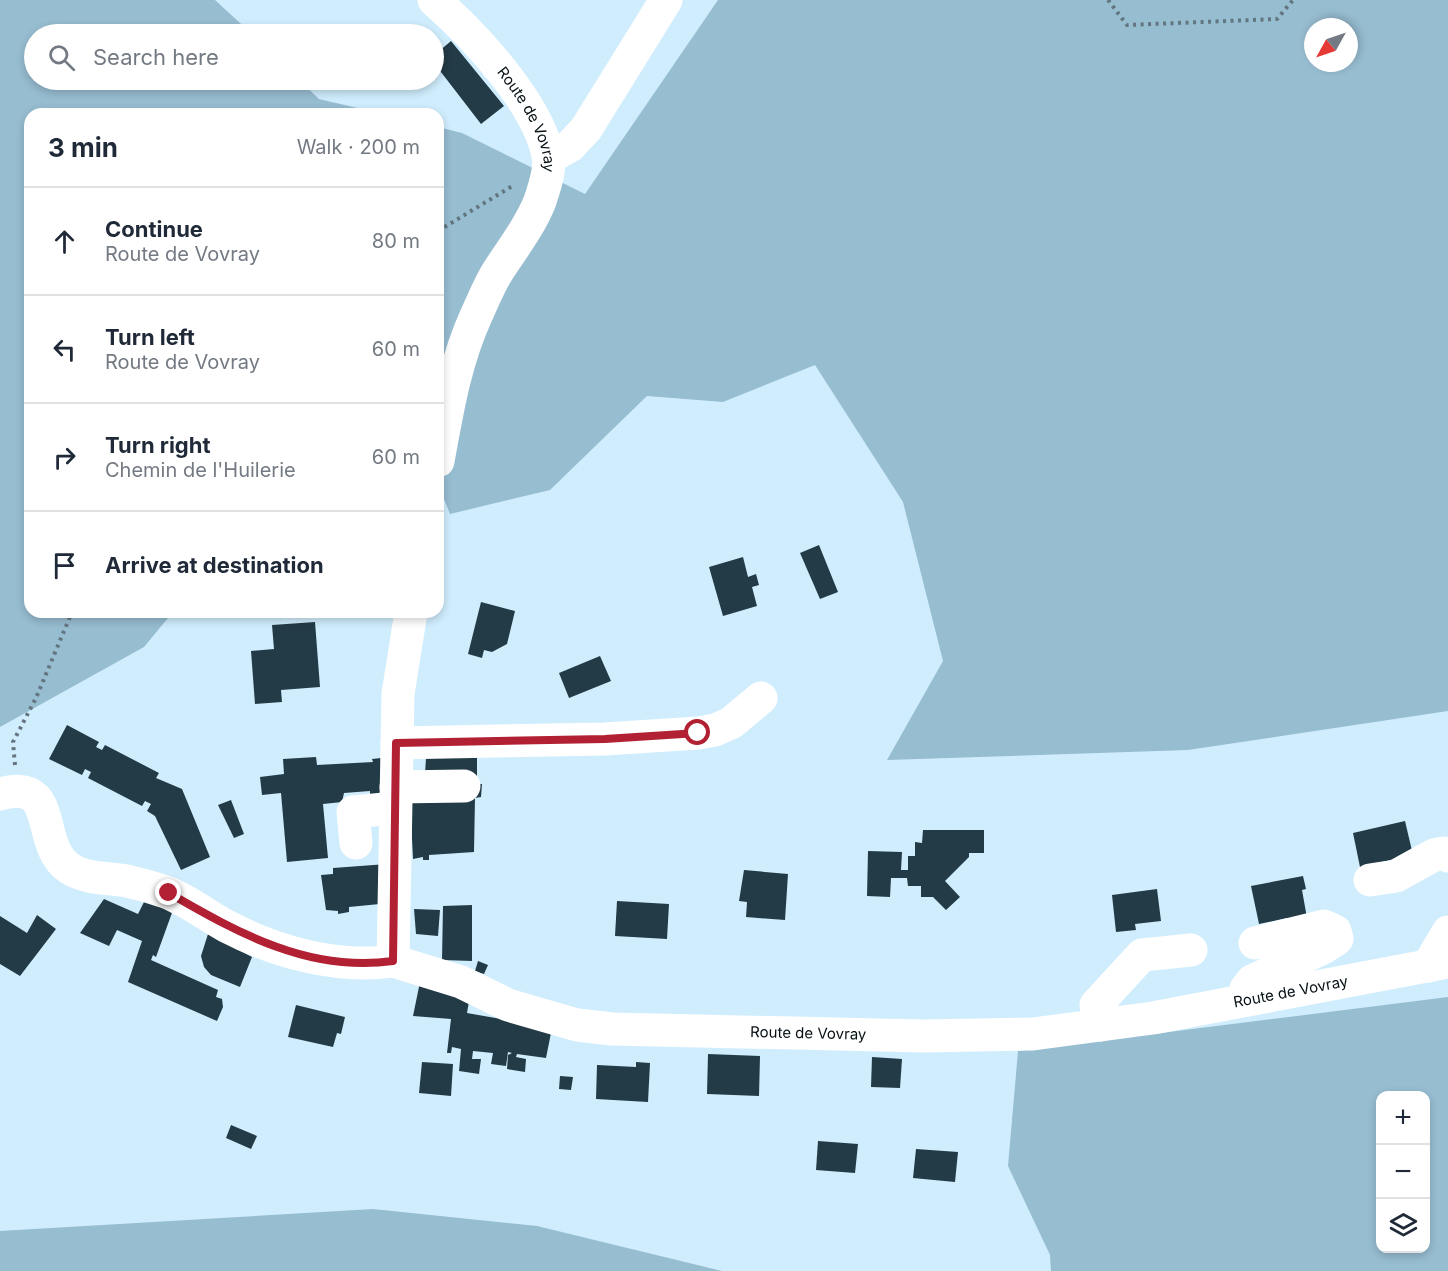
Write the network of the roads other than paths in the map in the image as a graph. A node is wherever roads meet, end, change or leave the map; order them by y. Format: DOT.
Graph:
graph roads {
  1 [pos="434,0"];
  2 [pos="666,0"];
  3 [pos="549,158"];
  4 [pos="444,430"];
  5 [pos="410,618"];
  6 [pos="761,698"];
  7 [pos="396,743"];
  8 [pos="464,786"];
  9 [pos="9,792"];
  10 [pos="395,797"];
  11 [pos="356,843"];
  12 [pos="1448,856"];
  13 [pos="1370,880"];
  14 [pos="1448,932"];
  15 [pos="1255,943"];
  16 [pos="1191,950"];
  17 [pos="393,961"];
  18 [pos="1438,964"];
  19 [pos="1246,1000"];
  20 [pos="1100,1025"];
  1 -- 3 [label="street, Route de Vovray"];
  2 -- 3 [label="street"];
  3 -- 4 [label="street, Route de Vovray"];
  5 -- 7 [label="street"];
  6 -- 7 [label="street"];
  7 -- 10 [label="street"];
  8 -- 10 [label="street"];
  9 -- 17 [label="street"];
  10 -- 11 [label="street"];
  10 -- 17 [label="street"];
  12 -- 13 [label="street"];
  14 -- 18 [label="street"];
  15 -- 19 [label="street"];
  16 -- 20 [label="street"];
  17 -- 20 [label="street, Route de Vovray"];
  18 -- 19 [label="street, Route de Vovray"];
  19 -- 20 [label="street, Route de Vovray"];
}
